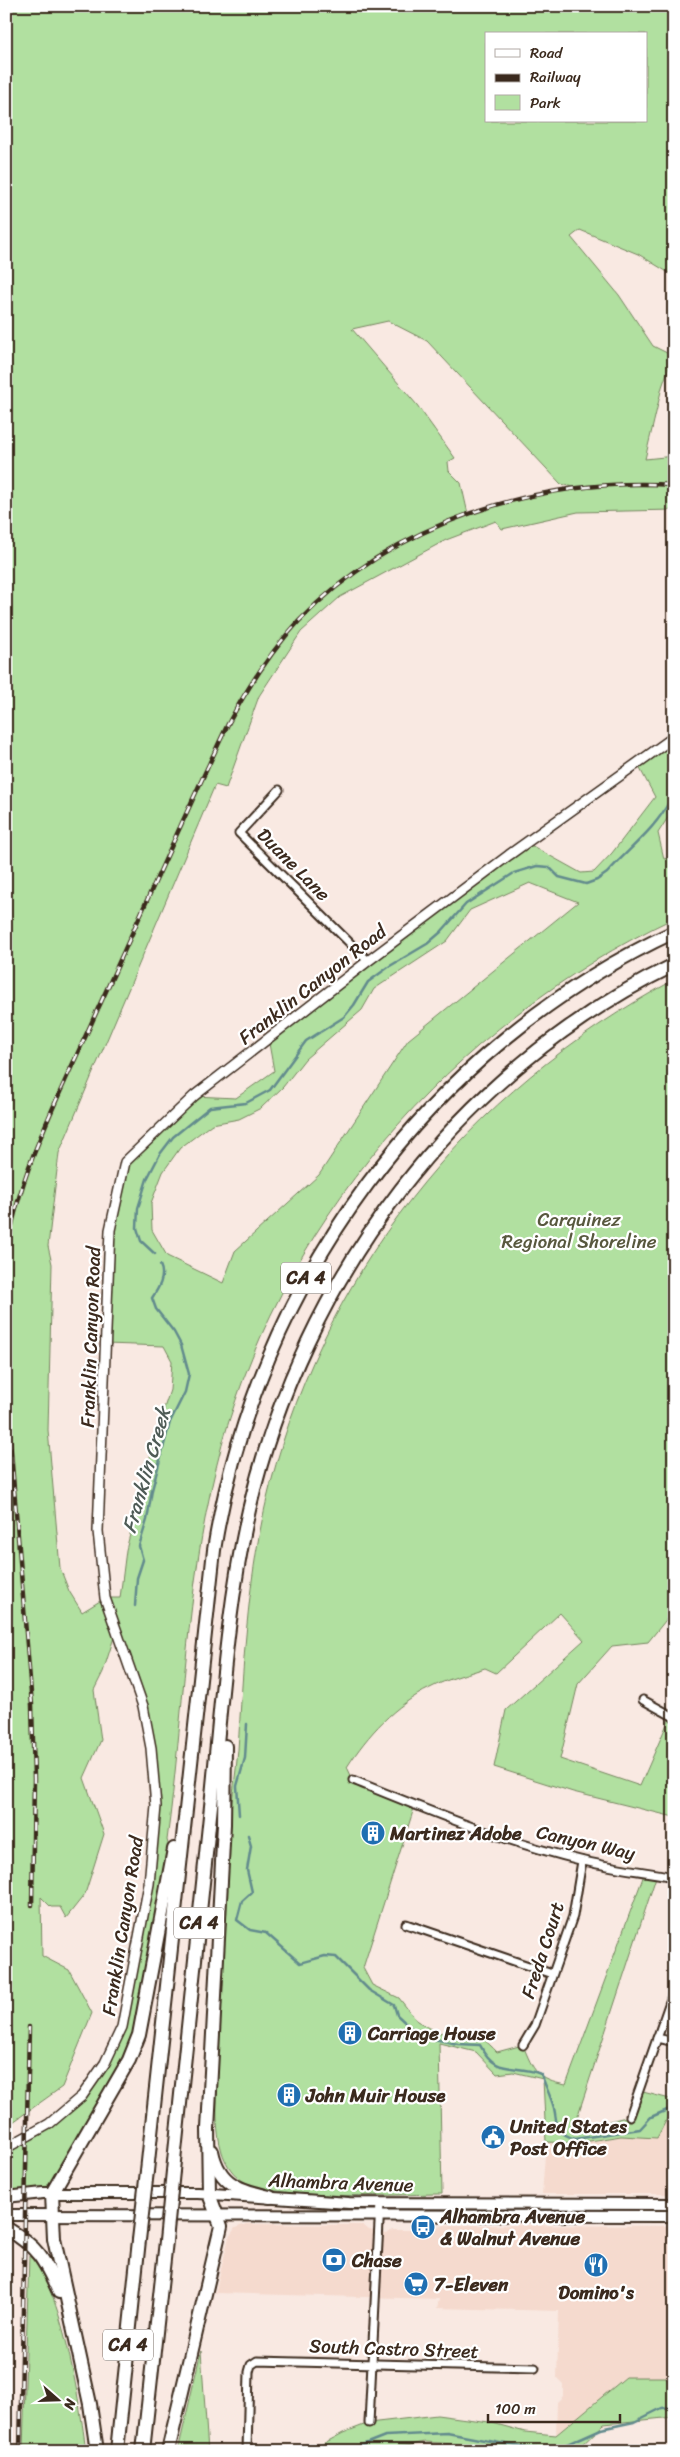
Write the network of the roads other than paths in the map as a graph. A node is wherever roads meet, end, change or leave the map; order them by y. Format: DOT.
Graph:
graph roads {
  1 [pos="674,737"];
  2 [pos="279,790"];
  3 [pos="674,932"];
  4 [pos="368,961"];
  5 [pos="674,965"];
  6 [pos="225,1674"];
  7 [pos="643,1700"];
  8 [pos="674,1718"];
  9 [pos="189,1774"];
  10 [pos="353,1780"];
  11 [pos="582,1861"];
  12 [pos="674,1877"];
  13 [pos="406,1924"];
  14 [pos="552,1974"];
  15 [pos="674,1990"];
  16 [pos="657,2038"];
  17 [pos="674,2042"];
  18 [pos="523,2045"];
  19 [pos="630,2116"];
  20 [pos="208,2129"];
  21 [pos="6,2148"];
  22 [pos="52,2193"];
  23 [pos="209,2194"];
  24 [pos="6,2197"];
  25 [pos="270,2197"];
  26 [pos="380,2203"];
  27 [pos="674,2204"];
  28 [pos="53,2214"];
  29 [pos="6,2215"];
  30 [pos="217,2216"];
  31 [pos="379,2216"];
  32 [pos="674,2216"];
  33 [pos="6,2228"];
  34 [pos="70,2315"];
  35 [pos="372,2364"];
  36 [pos="536,2368"];
  37 [pos="369,2423"];
  38 [pos="97,2451"];
  39 [pos="117,2451"];
  40 [pos="143,2451"];
  41 [pos="168,2451"];
  42 [pos="247,2451"];
  1 -- 4 [label="street, Franklin Canyon Road"];
  2 -- 4 [label="street, Duane Lane"];
  3 -- 9 [label="highway, CA 4"];
  4 -- 21 [label="street, Franklin Canyon Road"];
  5 -- 6 [label="highway, CA 4"];
  6 -- 20 [label="highway"];
  6 -- 40 [label="highway, CA 4, bridge"];
  7 -- 8 [label="street"];
  9 -- 22 [label="highway"];
  9 -- 39 [label="highway, CA 4, bridge"];
  10 -- 11 [label="street, Canyon Way"];
  11 -- 12 [label="street, Canyon Way"];
  11 -- 14 [label="street, Freda Court"];
  13 -- 14 [label="street"];
  14 -- 18 [label="street, Freda Court"];
  15 -- 16 [label="street"];
  16 -- 17 [label="street"];
  16 -- 19 [label="street"];
  20 -- 23 [label="highway"];
  20 -- 25 [label="highway"];
  22 -- 23 [label="main road, Alhambra Avenue"];
  22 -- 24 [label="main road, Alhambra Avenue"];
  22 -- 28 [label="highway"];
  23 -- 25 [label="main road, Alhambra Avenue"];
  23 -- 30 [label="highway"];
  25 -- 26 [label="main road, Alhambra Avenue"];
  26 -- 27 [label="main road, Alhambra Avenue"];
  26 -- 31 [label="street"];
  28 -- 29 [label="main road, Alhambra Avenue"];
  28 -- 30 [label="main road, Alhambra Avenue"];
  28 -- 34 [label="highway"];
  30 -- 31 [label="main road, Alhambra Avenue"];
  30 -- 41 [label="highway"];
  31 -- 32 [label="main road, Alhambra Avenue"];
  31 -- 35 [label="street"];
  33 -- 34 [label="highway"];
  34 -- 38 [label="highway"];
  35 -- 36 [label="street, South Castro Street"];
  35 -- 37 [label="street"];
  35 -- 42 [label="street, South Castro Street"];
}
